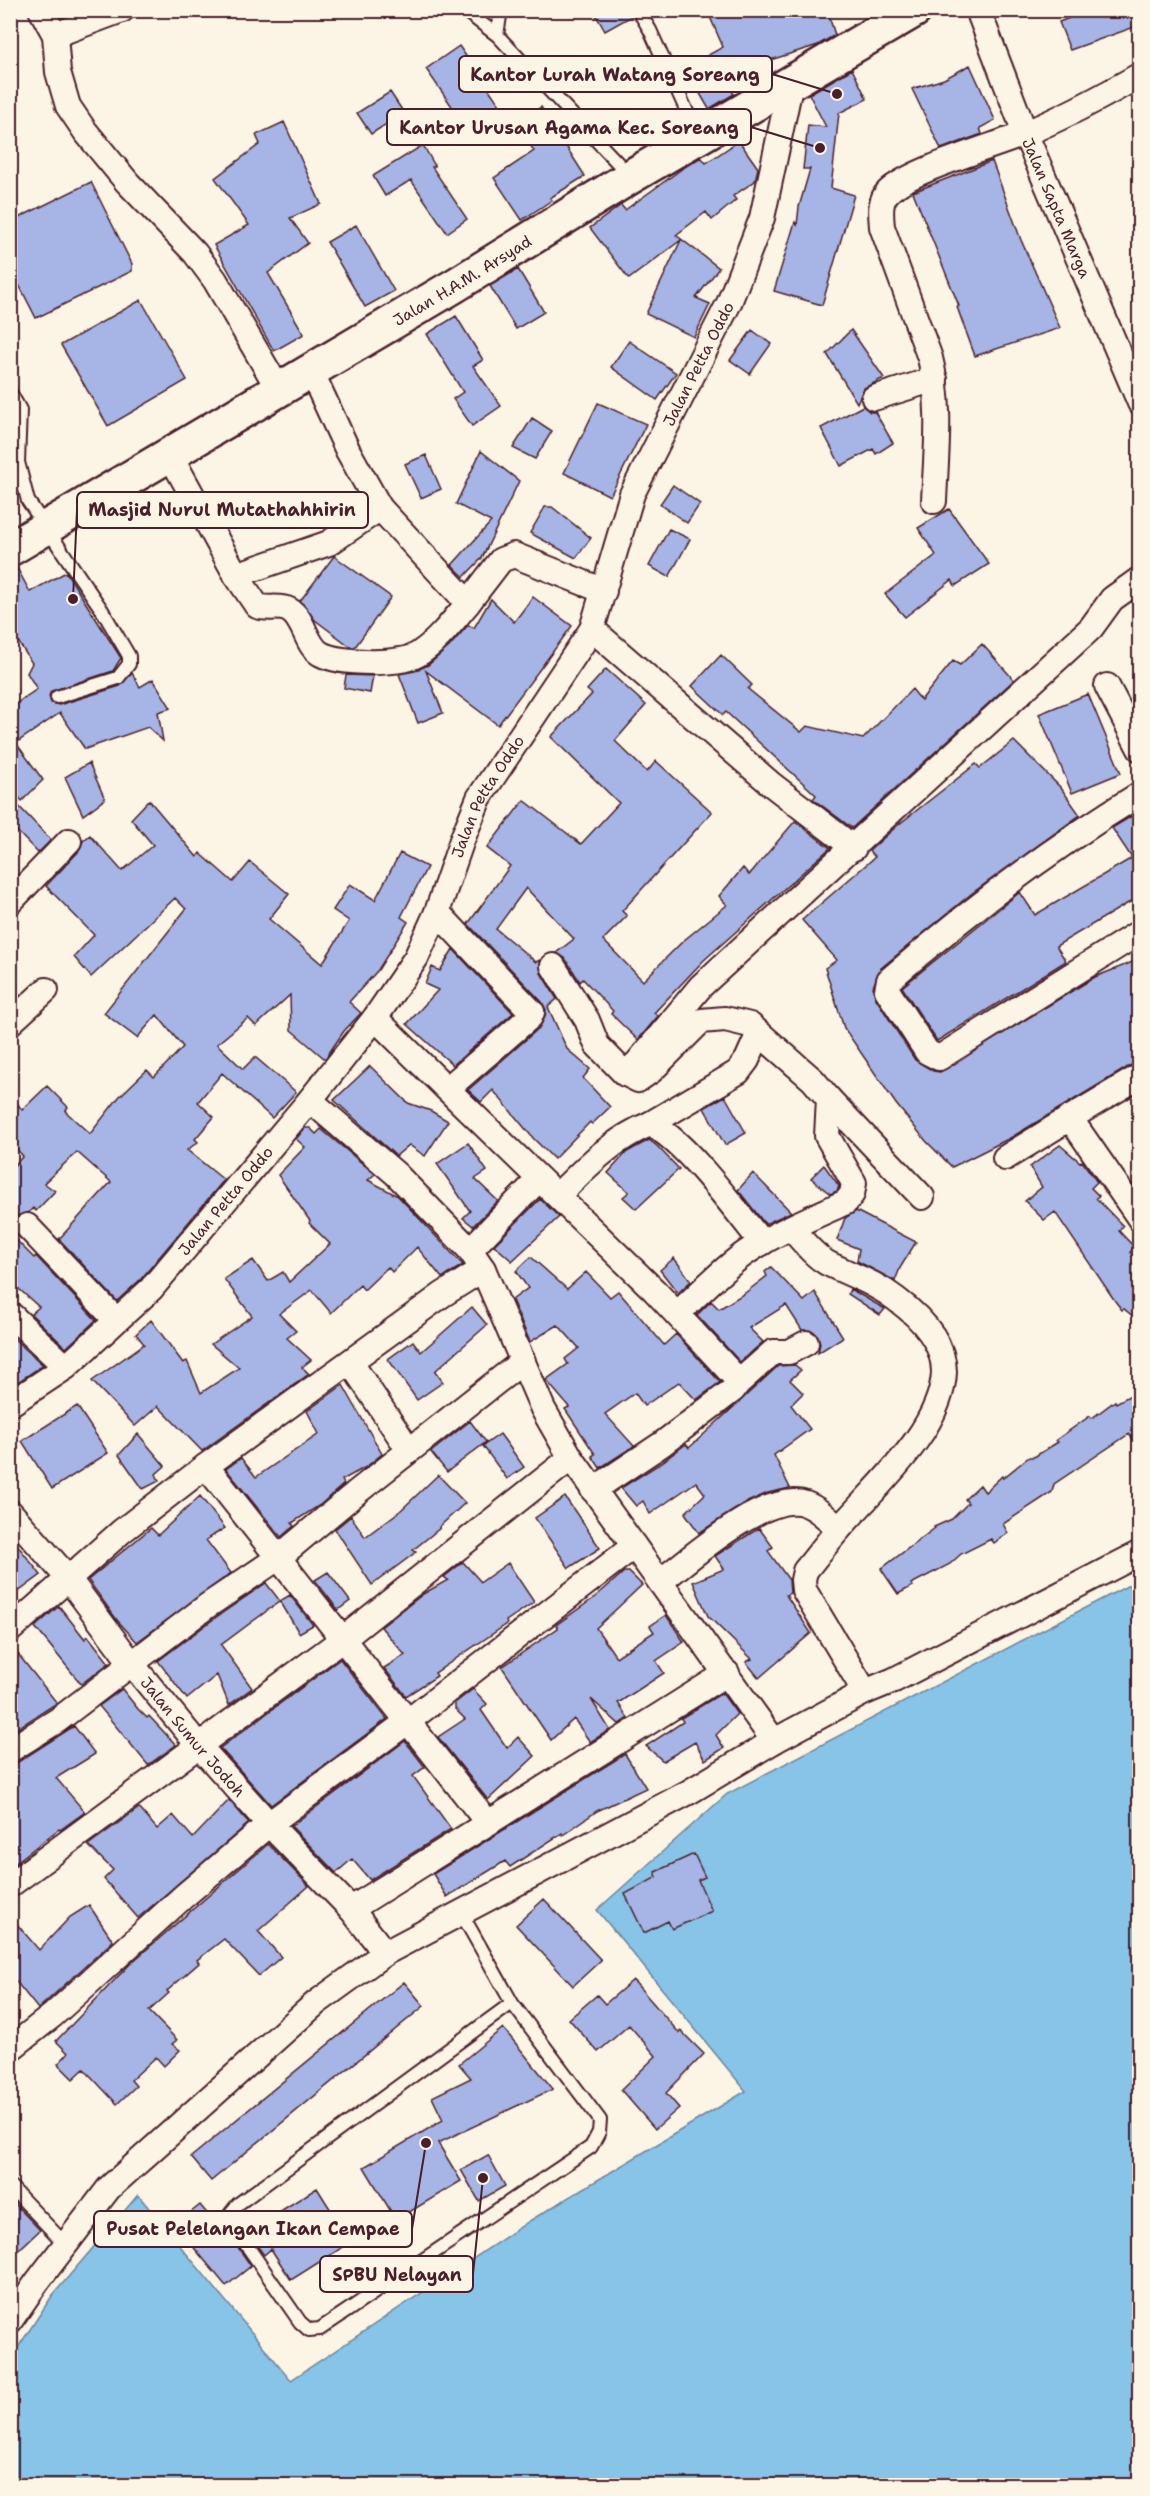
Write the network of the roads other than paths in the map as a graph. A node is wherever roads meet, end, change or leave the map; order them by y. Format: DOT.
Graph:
graph roads {
  1 [pos="41,10"];
  2 [pos="122,10"];
  3 [pos="464,10"];
  4 [pos="501,10"];
  5 [pos="638,10"];
  6 [pos="915,10"];
  7 [pos="978,10"];
  8 [pos="55,35"];
  9 [pos="497,35"];
  10 [pos="1140,75"];
  11 [pos="791,82"];
  12 [pos="1025,133"];
  13 [pos="698,138"];
  14 [pos="630,177"];
  15 [pos="310,371"];
  16 [pos="935,379"];
  17 [pos="279,390"];
  18 [pos="10,392"];
  19 [pos="874,398"];
  20 [pos="1140,403"];
  21 [pos="170,453"];
  22 [pos="934,501"];
  23 [pos="380,508"];
  24 [pos="46,530"];
  25 [pos="10,549"];
  26 [pos="236,575"];
  27 [pos="1140,579"];
  28 [pos="604,591"];
  29 [pos="468,603"];
  30 [pos="592,629"];
  31 [pos="1107,686"];
  32 [pos="57,697"];
  33 [pos="1140,749"];
  34 [pos="1140,794"];
  35 [pos="69,841"];
  36 [pos="854,848"];
  37 [pos="10,902"];
  38 [pos="437,912"];
  39 [pos="1140,932"];
  40 [pos="553,966"];
  41 [pos="46,990"];
  42 [pos="375,1018"];
  43 [pos="10,1023"];
  44 [pos="759,1033"];
  45 [pos="624,1074"];
  46 [pos="1140,1076"];
  47 [pos="447,1089"];
  48 [pos="829,1099"];
  49 [pos="310,1100"];
  50 [pos="1070,1118"];
  51 [pos="650,1124"];
  52 [pos="1005,1158"];
  53 [pos="539,1179"];
  54 [pos="558,1195"];
  55 [pos="922,1197"];
  56 [pos="1139,1218"];
  57 [pos="27,1226"];
  58 [pos="791,1228"];
  59 [pos="762,1243"];
  60 [pos="477,1260"];
  61 [pos="10,1314"];
  62 [pos="677,1314"];
  63 [pos="116,1320"];
  64 [pos="806,1343"];
  65 [pos="524,1362"];
  66 [pos="351,1363"];
  67 [pos="66,1367"];
  68 [pos="737,1384"];
  69 [pos="10,1404"];
  70 [pos="410,1450"];
  71 [pos="571,1458"];
  72 [pos="206,1466"];
  73 [pos="593,1490"];
  74 [pos="10,1512"];
  75 [pos="839,1529"];
  76 [pos="634,1546"];
  77 [pos="1140,1552"];
  78 [pos="278,1558"];
  79 [pos="68,1578"];
  80 [pos="660,1582"];
  81 [pos="10,1630"];
  82 [pos="343,1639"];
  83 [pos="132,1664"];
  84 [pos="728,1673"];
  85 [pos="865,1692"];
  86 [pos="407,1722"];
  87 [pos="774,1741"];
  88 [pos="199,1746"];
  89 [pos="10,1750"];
  90 [pos="488,1823"];
  91 [pos="269,1824"];
  92 [pos="10,1885"];
  93 [pos="351,1909"];
  94 [pos="460,1911"];
  95 [pos="385,1953"];
  96 [pos="512,2002"];
  97 [pos="10,2049"];
  98 [pos="10,2186"];
  99 [pos="66,2245"];
  100 [pos="10,2321"];
  1 -- 8 [label="street"];
  2 -- 8 [label="street"];
  3 -- 9 [label="lane"];
  4 -- 9 [label="lane"];
  5 -- 13 [label="lane"];
  6 -- 11 [label="highway, Jalan H.A.M. Arsyad"];
  7 -- 12 [label="street, Jalan Sapta Marga"];
  8 -- 17 [label="street"];
  9 -- 14 [label="lane"];
  10 -- 12 [label="street"];
  11 -- 13 [label="highway, Jalan H.A.M. Arsyad"];
  11 -- 28 [label="street, Jalan Petta Oddo"];
  12 -- 16 [label="street"];
  12 -- 20 [label="street, Jalan Sapta Marga"];
  13 -- 14 [label="highway, Jalan H.A.M. Arsyad"];
  14 -- 15 [label="highway, Jalan H.A.M. Arsyad"];
  15 -- 17 [label="highway, Jalan H.A.M. Arsyad"];
  15 -- 23 [label="street"];
  16 -- 19 [label="street"];
  16 -- 22 [label="street"];
  17 -- 21 [label="highway, Jalan H.A.M. Arsyad"];
  18 -- 24 [label="lane"];
  21 -- 24 [label="highway, Jalan H.A.M. Arsyad"];
  21 -- 26 [label="street"];
  23 -- 26 [label="street"];
  23 -- 29 [label="street"];
  24 -- 25 [label="highway, Jalan H.A.M. Arsyad"];
  24 -- 32 [label="lane"];
  26 -- 29 [label="street"];
  27 -- 36 [label="street"];
  28 -- 29 [label="street"];
  28 -- 30 [label="street, Jalan Petta Oddo"];
  30 -- 36 [label="street"];
  30 -- 38 [label="street, Jalan Petta Oddo"];
  31 -- 33 [label="street"];
  34 -- 39 [label="street"];
  35 -- 37 [label="street"];
  36 -- 45 [label="street"];
  38 -- 42 [label="street, Jalan Petta Oddo"];
  38 -- 47 [label="street"];
  40 -- 45 [label="street"];
  41 -- 43 [label="street"];
  42 -- 47 [label="street"];
  42 -- 49 [label="street, Jalan Petta Oddo"];
  44 -- 45 [label="street"];
  44 -- 48 [label="street"];
  44 -- 51 [label="street"];
  46 -- 50 [label="street"];
  47 -- 53 [label="street"];
  48 -- 55 [label="street"];
  48 -- 58 [label="street"];
  49 -- 60 [label="street"];
  49 -- 63 [label="street, Jalan Petta Oddo"];
  50 -- 52 [label="street"];
  50 -- 56 [label="street"];
  51 -- 54 [label="street"];
  51 -- 59 [label="street"];
  53 -- 54 [label="street"];
  53 -- 60 [label="street"];
  54 -- 62 [label="street"];
  57 -- 63 [label="street"];
  58 -- 59 [label="street"];
  58 -- 75 [label="street"];
  59 -- 62 [label="street"];
  60 -- 65 [label="street"];
  60 -- 66 [label="street"];
  61 -- 67 [label="street"];
  62 -- 68 [label="street"];
  63 -- 67 [label="street, Jalan Petta Oddo"];
  64 -- 68 [label="street"];
  65 -- 70 [label="street"];
  65 -- 71 [label="street"];
  66 -- 70 [label="street"];
  66 -- 72 [label="street"];
  67 -- 69 [label="street, Jalan Petta Oddo"];
  68 -- 73 [label="street"];
  70 -- 78 [label="street"];
  71 -- 73 [label="street"];
  71 -- 82 [label="street"];
  72 -- 78 [label="street"];
  72 -- 79 [label="street"];
  73 -- 76 [label="street"];
  74 -- 79 [label="street, Jalan Sumur Jodoh"];
  75 -- 80 [label="street"];
  75 -- 85 [label="street"];
  76 -- 80 [label="street"];
  76 -- 86 [label="street"];
  77 -- 85 [label="street"];
  78 -- 82 [label="street"];
  78 -- 83 [label="street"];
  79 -- 81 [label="street"];
  79 -- 83 [label="street, Jalan Sumur Jodoh"];
  80 -- 84 [label="street"];
  82 -- 86 [label="street"];
  82 -- 88 [label="street"];
  83 -- 88 [label="street, Jalan Sumur Jodoh"];
  83 -- 89 [label="street"];
  84 -- 87 [label="street"];
  84 -- 90 [label="street"];
  85 -- 87 [label="street"];
  86 -- 90 [label="street"];
  86 -- 91 [label="street"];
  87 -- 94 [label="street"];
  88 -- 91 [label="street, Jalan Sumur Jodoh"];
  88 -- 92 [label="street"];
  90 -- 93 [label="street"];
  91 -- 93 [label="street, Jalan Sumur Jodoh"];
  91 -- 97 [label="street"];
  93 -- 95 [label="street, Jalan Sumur Jodoh"];
  94 -- 95 [label="street"];
  94 -- 96 [label="lane"];
  95 -- 99 [label="street"];
  96 -- 96 [label="lane"];
  98 -- 99 [label="lane"];
  99 -- 100 [label="street"];
}
